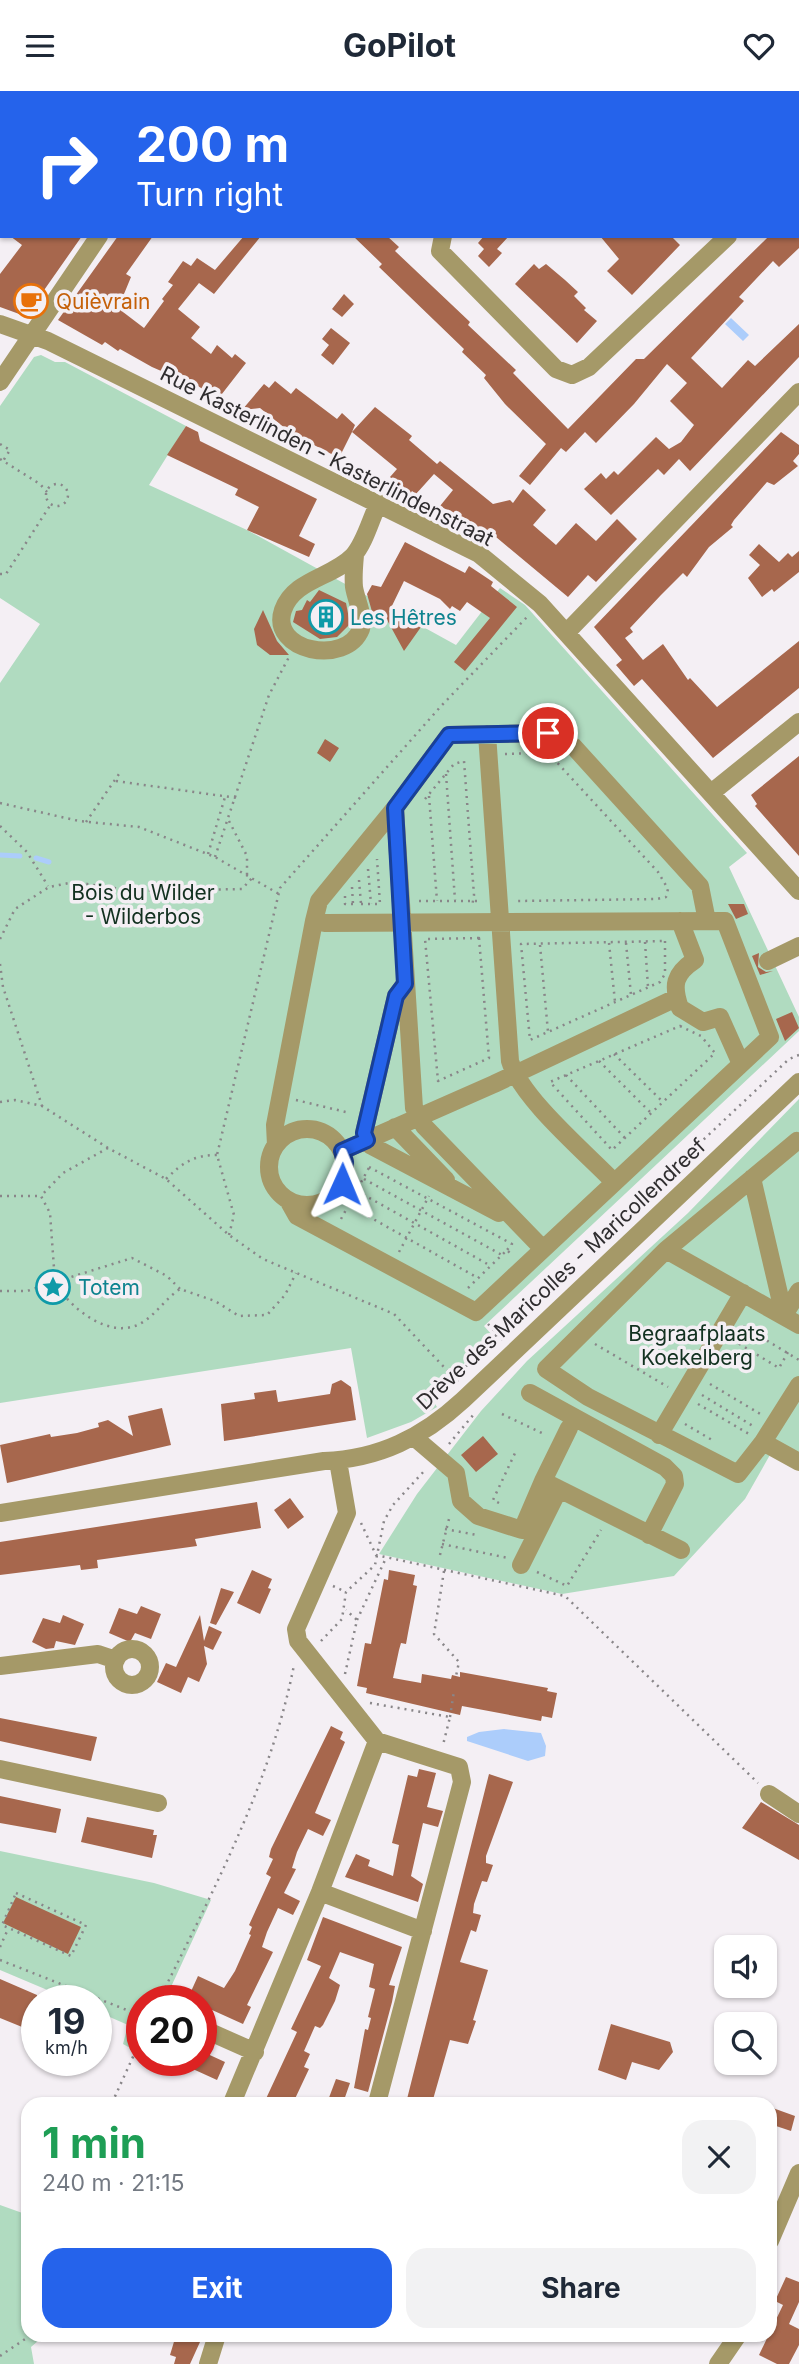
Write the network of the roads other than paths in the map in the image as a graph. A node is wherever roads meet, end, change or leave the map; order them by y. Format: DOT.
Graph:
graph roads {
  1 [pos="98,238"];
  2 [pos="443,238"];
  3 [pos="726,238"];
  4 [pos="0,324"];
  5 [pos="33,336"];
  6 [pos="0,382"];
  7 [pos="799,392"];
  8 [pos="379,502"];
  9 [pos="355,555"];
  10 [pos="326,576"];
  11 [pos="355,590"];
  12 [pos="567,632"];
  13 [pos="799,722"];
  14 [pos="487,734"];
  15 [pos="711,793"];
  16 [pos="395,808"];
  17 [pos="799,891"];
  18 [pos="314,921"];
  19 [pos="401,921"];
  20 [pos="499,921"];
  21 [pos="680,921"];
  22 [pos="707,921"];
  23 [pos="799,946"];
  24 [pos="757,966"];
  25 [pos="405,984"];
  26 [pos="676,998"];
  27 [pos="741,1063"];
  28 [pos="514,1074"];
  29 [pos="799,1082"];
  30 [pos="418,1117"];
  31 [pos="399,1131"];
  32 [pos="799,1142"];
  33 [pos="276,1145"];
  34 [pos="379,1147"];
  35 [pos="342,1151"];
  36 [pos="752,1178"];
  37 [pos="614,1182"];
  38 [pos="445,1184"];
  39 [pos="288,1200"];
  40 [pos="508,1215"];
  41 [pos="543,1249"];
  42 [pos="666,1250"];
  43 [pos="799,1290"];
  44 [pos="743,1293"];
  45 [pos="794,1317"];
  46 [pos="799,1385"];
  47 [pos="659,1435"];
  48 [pos="760,1435"];
  49 [pos="415,1437"];
  50 [pos="338,1461"];
  51 [pos="799,1462"];
  52 [pos="551,1485"];
  53 [pos="0,1513"];
  54 [pos="649,1535"];
  55 [pos="681,1550"];
  56 [pos="515,1561"];
  57 [pos="116,1660"];
  58 [pos="0,1666"];
  59 [pos="377,1741"];
  60 [pos="0,1769"];
  61 [pos="769,1794"];
  62 [pos="158,1803"];
  63 [pos="799,1814"];
  64 [pos="320,1892"];
  65 [pos="423,1931"];
  66 [pos="217,2035"];
  67 [pos="255,2052"];
  68 [pos="235,2097"];
  69 [pos="370,2097"];
  70 [pos="799,2173"];
  71 [pos="777,2225"];
  72 [pos="215,2342"];
  73 [pos="733,2342"];
  74 [pos="208,2364"];
  75 [pos="718,2364"];
  1 -- 5 [label="street"];
  2 -- 3 [label="street"];
  4 -- 5 [label="street, Rue Kasterlinden - Kasterlindenstraat"];
  5 -- 6 [label="street"];
  5 -- 8 [label="street, Rue Kasterlinden - Kasterlindenstraat"];
  7 -- 12 [label="street"];
  8 -- 9 [label="street"];
  8 -- 12 [label="street, Rue Kasterlinden - Kasterlindenstraat"];
  9 -- 10 [label="street"];
  9 -- 11 [label="street"];
  10 -- 11 [label="street"];
  10 -- 11 [label="street"];
  12 -- 15 [label="street, Rue Kasterlinden - Kasterlindenstraat"];
  13 -- 15 [label="street"];
  14 -- 16 [label="street"];
  14 -- 20 [label="street"];
  14 -- 22 [label="street"];
  15 -- 17 [label="street, Rue Kasterlinden - Kasterlindenstraat"];
  16 -- 18 [label="street"];
  16 -- 19 [label="street"];
  18 -- 19 [label="street"];
  18 -- 33 [label="street"];
  19 -- 20 [label="street"];
  19 -- 25 [label="street"];
  20 -- 21 [label="street"];
  20 -- 28 [label="street"];
  21 -- 22 [label="street"];
  21 -- 26 [label="street"];
  22 -- 24 [label="street"];
  23 -- 24 [label="street"];
  24 -- 27 [label="street"];
  25 -- 30 [label="street"];
  25 -- 34 [label="street"];
  26 -- 27 [label="street"];
  26 -- 28 [label="street"];
  27 -- 37 [label="street"];
  28 -- 30 [label="street"];
  28 -- 37 [label="street"];
  29 -- 49 [label="street, Drève des Maricolles - Maricollendreef"];
  30 -- 31 [label="street"];
  30 -- 40 [label="street"];
  31 -- 34 [label="street"];
  31 -- 34 [label="street"];
  31 -- 38 [label="street"];
  32 -- 36 [label="street"];
  33 -- 35 [label="street"];
  33 -- 39 [label="street"];
  34 -- 35 [label="street"];
  34 -- 38 [label="street"];
  35 -- 39 [label="street"];
  36 -- 42 [label="street"];
  36 -- 45 [label="street"];
  37 -- 41 [label="street"];
  38 -- 40 [label="street"];
  39 -- 41 [label="street"];
  40 -- 41 [label="street"];
  42 -- 44 [label="street"];
  42 -- 47 [label="street"];
  43 -- 45 [label="street"];
  44 -- 45 [label="street"];
  44 -- 47 [label="street"];
  46 -- 48 [label="street"];
  47 -- 48 [label="street"];
  48 -- 51 [label="street"];
  49 -- 50 [label="street, Drève des Maricolles - Maricollendreef"];
  49 -- 52 [label="street"];
  50 -- 53 [label="street, Drève des Maricolles - Maricollendreef"];
  50 -- 59 [label="street"];
  52 -- 54 [label="street"];
  52 -- 54 [label="street"];
  52 -- 56 [label="street"];
  54 -- 55 [label="street"];
  57 -- 58 [label="street"];
  59 -- 64 [label="street"];
  59 -- 65 [label="street"];
  60 -- 62 [label="street"];
  61 -- 63 [label="street"];
  64 -- 65 [label="street"];
  64 -- 67 [label="street"];
  65 -- 69 [label="street"];
  66 -- 67 [label="street"];
  67 -- 68 [label="street"];
  70 -- 71 [label="street"];
  72 -- 74 [label="street"];
  73 -- 75 [label="street"];
}
